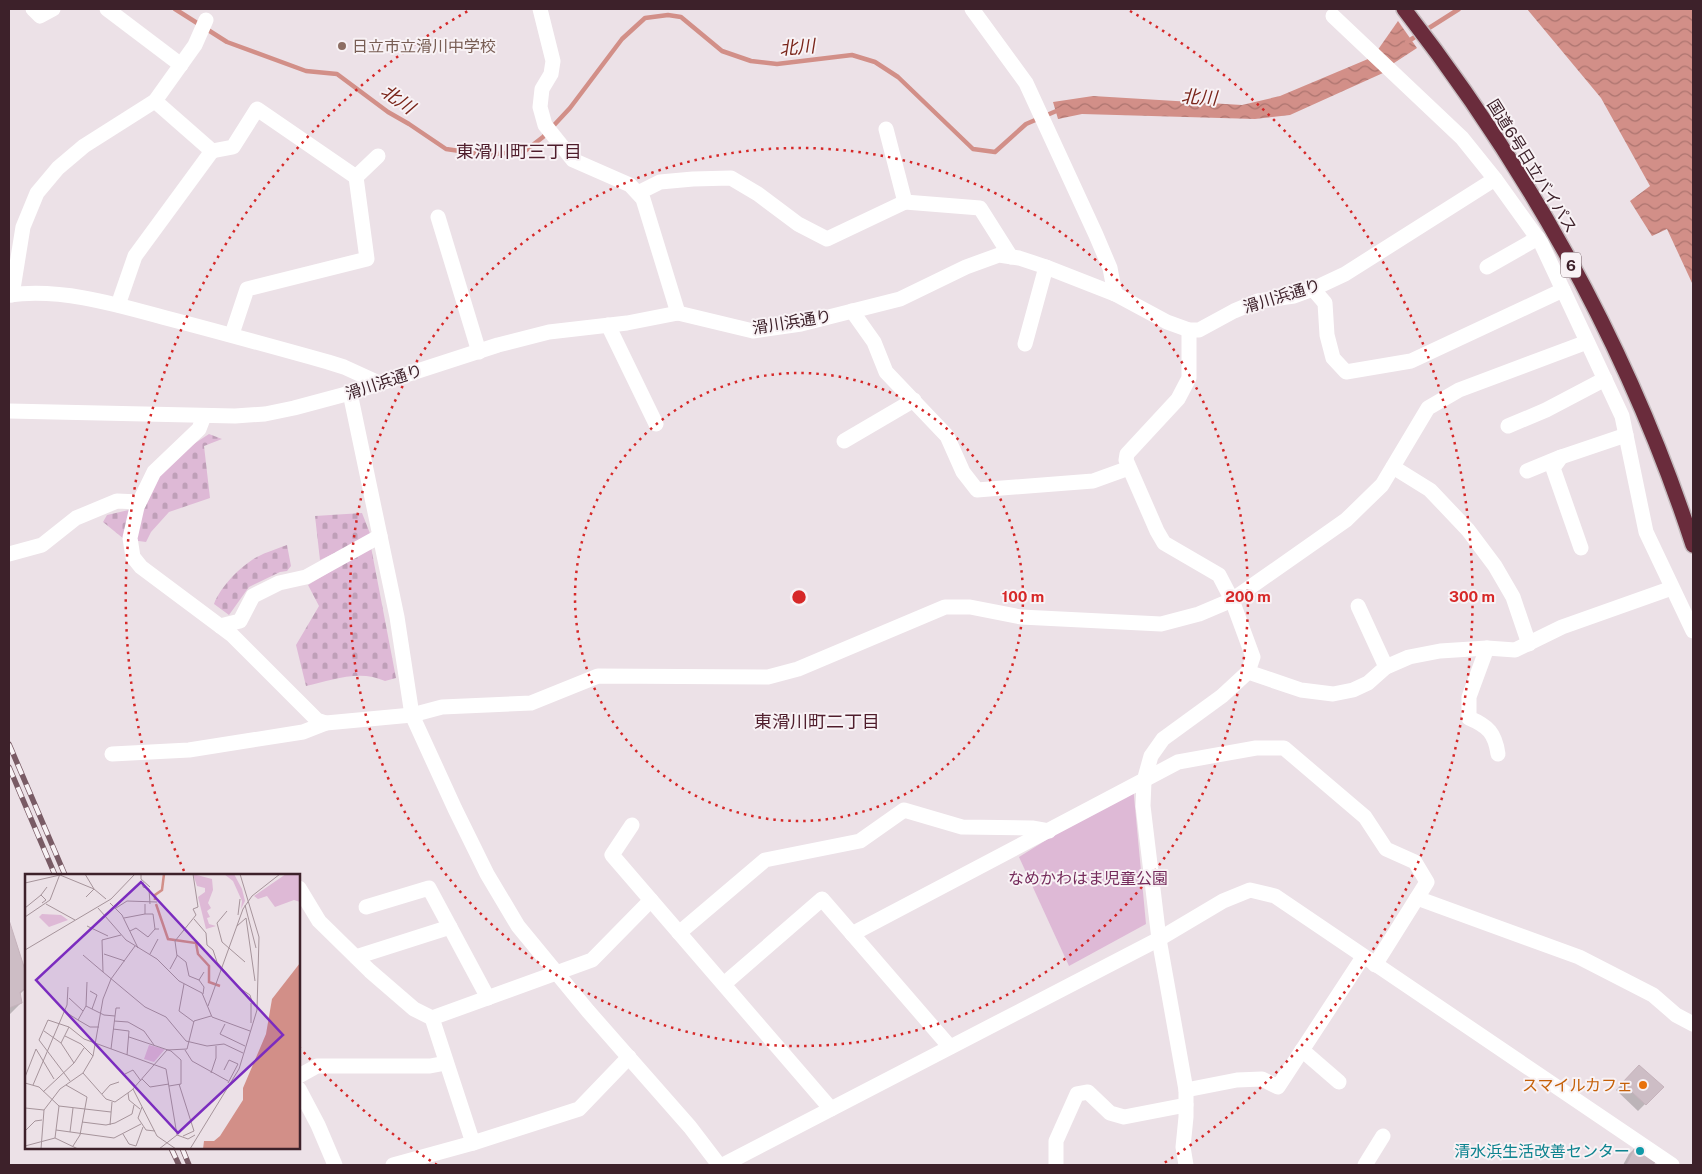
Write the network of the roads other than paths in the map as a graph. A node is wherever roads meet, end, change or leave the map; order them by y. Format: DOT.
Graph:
graph roads {
  1 [pos="33,9"];
  2 [pos="53,9"];
  3 [pos="108,9"];
  4 [pos="540,9"];
  5 [pos="972,9"];
  6 [pos="1404,9"];
  7 [pos="1330,11"];
  8 [pos="206,20"];
  9 [pos="181,65"];
  10 [pos="155,101"];
  11 [pos="886,129"];
  12 [pos="212,151"];
  13 [pos="378,156"];
  14 [pos="356,177"];
  15 [pos="1495,179"];
  16 [pos="638,193"];
  17 [pos="905,202"];
  18 [pos="438,217"];
  19 [pos="1538,238"];
  20 [pos="1011,257"];
  21 [pos="1046,267"];
  22 [pos="1487,267"];
  23 [pos="1313,289"];
  24 [pos="1563,290"];
  25 [pos="1116,294"];
  26 [pos="10,295"];
  27 [pos="118,305"];
  28 [pos="852,311"];
  29 [pos="678,313"];
  30 [pos="608,325"];
  31 [pos="1189,330"];
  32 [pos="232,334"];
  33 [pos="1588,342"];
  34 [pos="1025,344"];
  35 [pos="479,352"];
  36 [pos="1605,379"];
  37 [pos="379,383"];
  38 [pos="350,393"];
  39 [pos="914,400"];
  40 [pos="9,411"];
  41 [pos="204,416"];
  42 [pos="656,424"];
  43 [pos="1508,426"];
  44 [pos="1626,435"];
  45 [pos="844,441"];
  46 [pos="1561,458"];
  47 [pos="1393,467"];
  48 [pos="1129,468"];
  49 [pos="1527,471"];
  50 [pos="140,502"];
  51 [pos="380,536"];
  52 [pos="1693,545"];
  53 [pos="1582,548"];
  54 [pos="9,554"];
  55 [pos="1672,588"];
  56 [pos="1232,600"];
  57 [pos="1358,606"];
  58 [pos="220,626"];
  59 [pos="1693,631"];
  60 [pos="1529,644"];
  61 [pos="1487,648"];
  62 [pos="1386,667"];
  63 [pos="1248,672"];
  64 [pos="412,715"];
  65 [pos="326,723"];
  66 [pos="112,754"];
  67 [pos="1498,754"];
  68 [pos="1144,780"];
  69 [pos="632,825"];
  70 [pos="1049,831"];
  71 [pos="300,890"];
  72 [pos="1417,898"];
  73 [pos="651,900"];
  74 [pos="366,908"];
  75 [pos="450,927"];
  76 [pos="679,932"];
  77 [pos="852,934"];
  78 [pos="1159,939"];
  79 [pos="356,957"];
  80 [pos="1369,961"];
  81 [pos="556,973"];
  82 [pos="724,984"];
  83 [pos="488,998"];
  84 [pos="432,1018"];
  85 [pos="1693,1024"];
  86 [pos="950,1048"];
  87 [pos="1302,1050"];
  88 [pos="629,1057"];
  89 [pos="446,1063"];
  90 [pos="300,1075"];
  91 [pos="1339,1082"];
  92 [pos="300,1091"];
  93 [pos="1186,1097"];
  94 [pos="831,1109"];
  95 [pos="1383,1136"];
  96 [pos="473,1143"];
  97 [pos="1056,1164"];
  98 [pos="335,1165"];
  99 [pos="393,1165"];
  100 [pos="720,1165"];
  101 [pos="723,1165"];
  102 [pos="1186,1165"];
  103 [pos="1365,1165"];
  104 [pos="1672,1165"];
  1 -- 2 [label="street"];
  3 -- 9 [label="street"];
  4 -- 16 [label="street"];
  5 -- 25 [label="street"];
  6 -- 52 [label="highway, 国道6号日立バイパス / 6"];
  7 -- 15 [label="street"];
  8 -- 9 [label="street"];
  9 -- 10 [label="street"];
  10 -- 12 [label="street"];
  10 -- 26 [label="street"];
  11 -- 17 [label="street"];
  12 -- 14 [label="street"];
  12 -- 27 [label="street"];
  13 -- 14 [label="street"];
  14 -- 32 [label="street"];
  15 -- 19 [label="street"];
  15 -- 23 [label="street, 滑川浜通り"];
  16 -- 17 [label="street"];
  16 -- 29 [label="street"];
  17 -- 20 [label="street"];
  18 -- 35 [label="street"];
  19 -- 22 [label="street"];
  19 -- 24 [label="street"];
  20 -- 21 [label="street, 滑川浜通り"];
  20 -- 28 [label="street, 滑川浜通り"];
  21 -- 25 [label="street, 滑川浜通り"];
  21 -- 34 [label="street"];
  23 -- 24 [label="street"];
  23 -- 31 [label="street, 滑川浜通り"];
  24 -- 33 [label="street"];
  25 -- 31 [label="street, 滑川浜通り"];
  26 -- 27 [label="street"];
  27 -- 32 [label="street"];
  28 -- 29 [label="street, 滑川浜通り"];
  28 -- 39 [label="street"];
  29 -- 30 [label="street, 滑川浜通り"];
  30 -- 35 [label="street, 滑川浜通り"];
  30 -- 42 [label="street"];
  31 -- 48 [label="street"];
  32 -- 37 [label="street"];
  33 -- 36 [label="street"];
  33 -- 47 [label="street"];
  35 -- 37 [label="street, 滑川浜通り"];
  36 -- 43 [label="street"];
  36 -- 44 [label="street"];
  37 -- 38 [label="street, 滑川浜通り"];
  38 -- 41 [label="street, 滑川浜通り"];
  38 -- 51 [label="street"];
  39 -- 45 [label="street"];
  39 -- 48 [label="street"];
  40 -- 41 [label="street, 滑川浜通り"];
  41 -- 50 [label="street"];
  44 -- 46 [label="street"];
  44 -- 55 [label="street"];
  46 -- 49 [label="street"];
  46 -- 53 [label="street"];
  47 -- 56 [label="street"];
  47 -- 60 [label="street"];
  48 -- 56 [label="street"];
  50 -- 54 [label="street"];
  50 -- 58 [label="street"];
  51 -- 58 [label="street"];
  51 -- 64 [label="street"];
  55 -- 59 [label="street"];
  55 -- 60 [label="street"];
  56 -- 63 [label="street"];
  56 -- 64 [label="street"];
  57 -- 62 [label="street"];
  58 -- 65 [label="street"];
  60 -- 61 [label="street"];
  61 -- 62 [label="street"];
  61 -- 67 [label="street"];
  62 -- 63 [label="street"];
  63 -- 68 [label="street"];
  64 -- 65 [label="street"];
  64 -- 81 [label="street"];
  65 -- 66 [label="street"];
  68 -- 70 [label="street"];
  68 -- 72 [label="street"];
  68 -- 78 [label="street"];
  69 -- 73 [label="street"];
  70 -- 76 [label="street"];
  70 -- 77 [label="street"];
  71 -- 79 [label="street"];
  72 -- 80 [label="street"];
  72 -- 85 [label="street"];
  73 -- 76 [label="street"];
  73 -- 81 [label="street"];
  74 -- 75 [label="street"];
  75 -- 79 [label="street"];
  75 -- 83 [label="street"];
  76 -- 82 [label="street"];
  77 -- 82 [label="street"];
  77 -- 86 [label="street"];
  78 -- 80 [label="street"];
  78 -- 86 [label="street"];
  78 -- 93 [label="street"];
  79 -- 84 [label="street"];
  80 -- 87 [label="street"];
  80 -- 104 [label="street"];
  81 -- 83 [label="street"];
  81 -- 88 [label="street"];
  82 -- 94 [label="street"];
  83 -- 84 [label="street"];
  84 -- 89 [label="street"];
  86 -- 94 [label="street"];
  87 -- 91 [label="street"];
  87 -- 93 [label="street"];
  88 -- 96 [label="street"];
  88 -- 100 [label="street"];
  89 -- 90 [label="street"];
  89 -- 96 [label="street"];
  92 -- 98 [label="street"];
  93 -- 97 [label="street"];
  93 -- 102 [label="street"];
  94 -- 101 [label="street"];
  95 -- 103 [label="street"];
  96 -- 99 [label="street"];
}
